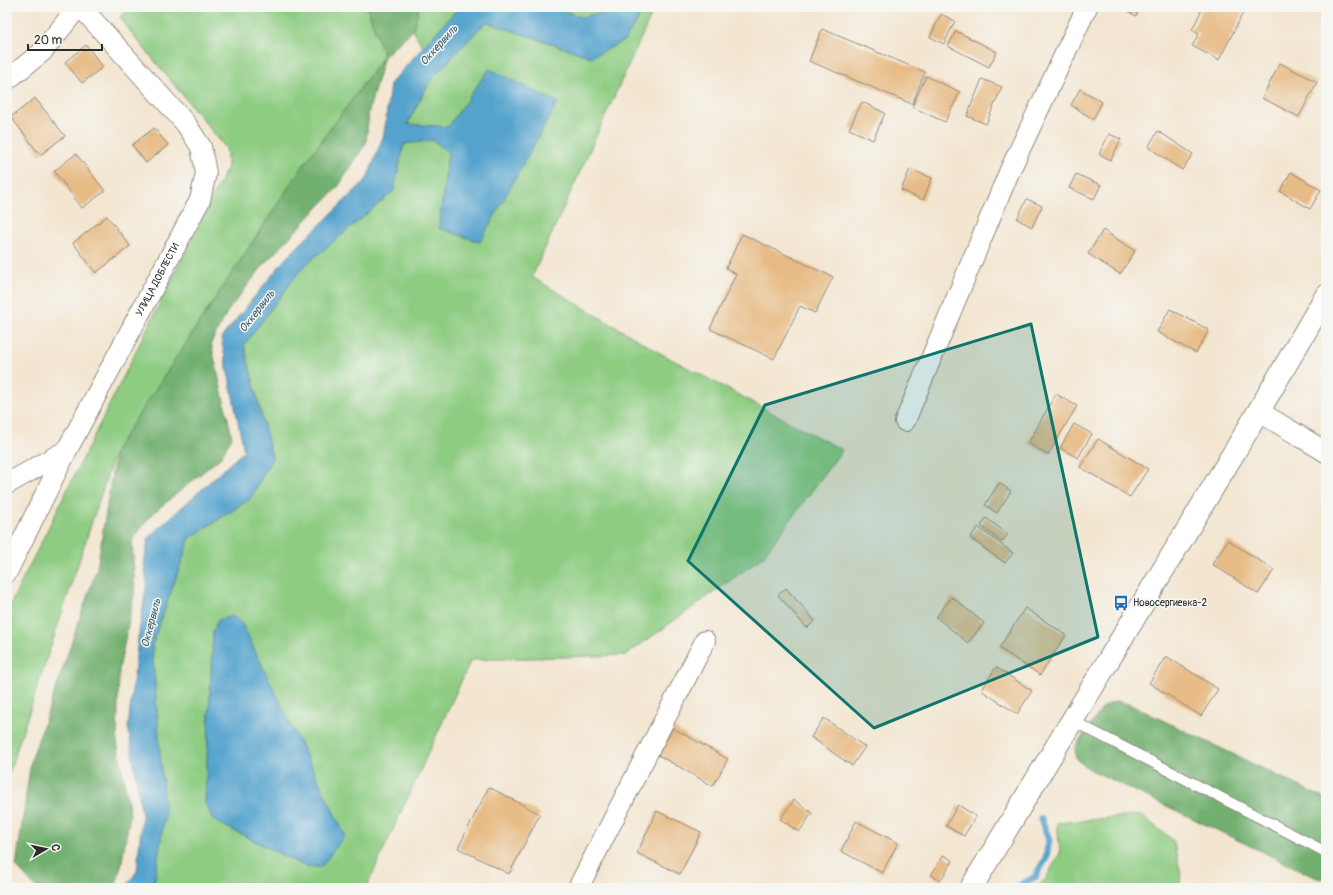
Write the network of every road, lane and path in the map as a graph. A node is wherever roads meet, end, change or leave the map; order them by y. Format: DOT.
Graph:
graph roads {
  1 [pos="80,7"];
  2 [pos="1087,7"];
  3 [pos="7,80"];
  4 [pos="1326,296"];
  5 [pos="1258,412"];
  6 [pos="905,421"];
  7 [pos="67,450"];
  8 [pos="1326,452"];
  9 [pos="7,484"];
  10 [pos="7,572"];
  11 [pos="705,641"];
  12 [pos="1071,720"];
  13 [pos="1326,852"];
  14 [pos="578,888"];
  15 [pos="971,888"];
  1 -- 3 [label="street"];
  1 -- 7 [label="street, УЛИЦА ДОБЛЕСТИ"];
  2 -- 6 [label="street"];
  4 -- 5 [label="street"];
  5 -- 8 [label="street"];
  5 -- 12 [label="street"];
  7 -- 9 [label="street"];
  7 -- 10 [label="street, УЛИЦА ДОБЛЕСТИ"];
  11 -- 14 [label="street"];
  12 -- 13 [label="lane"];
  12 -- 15 [label="street"];
}
